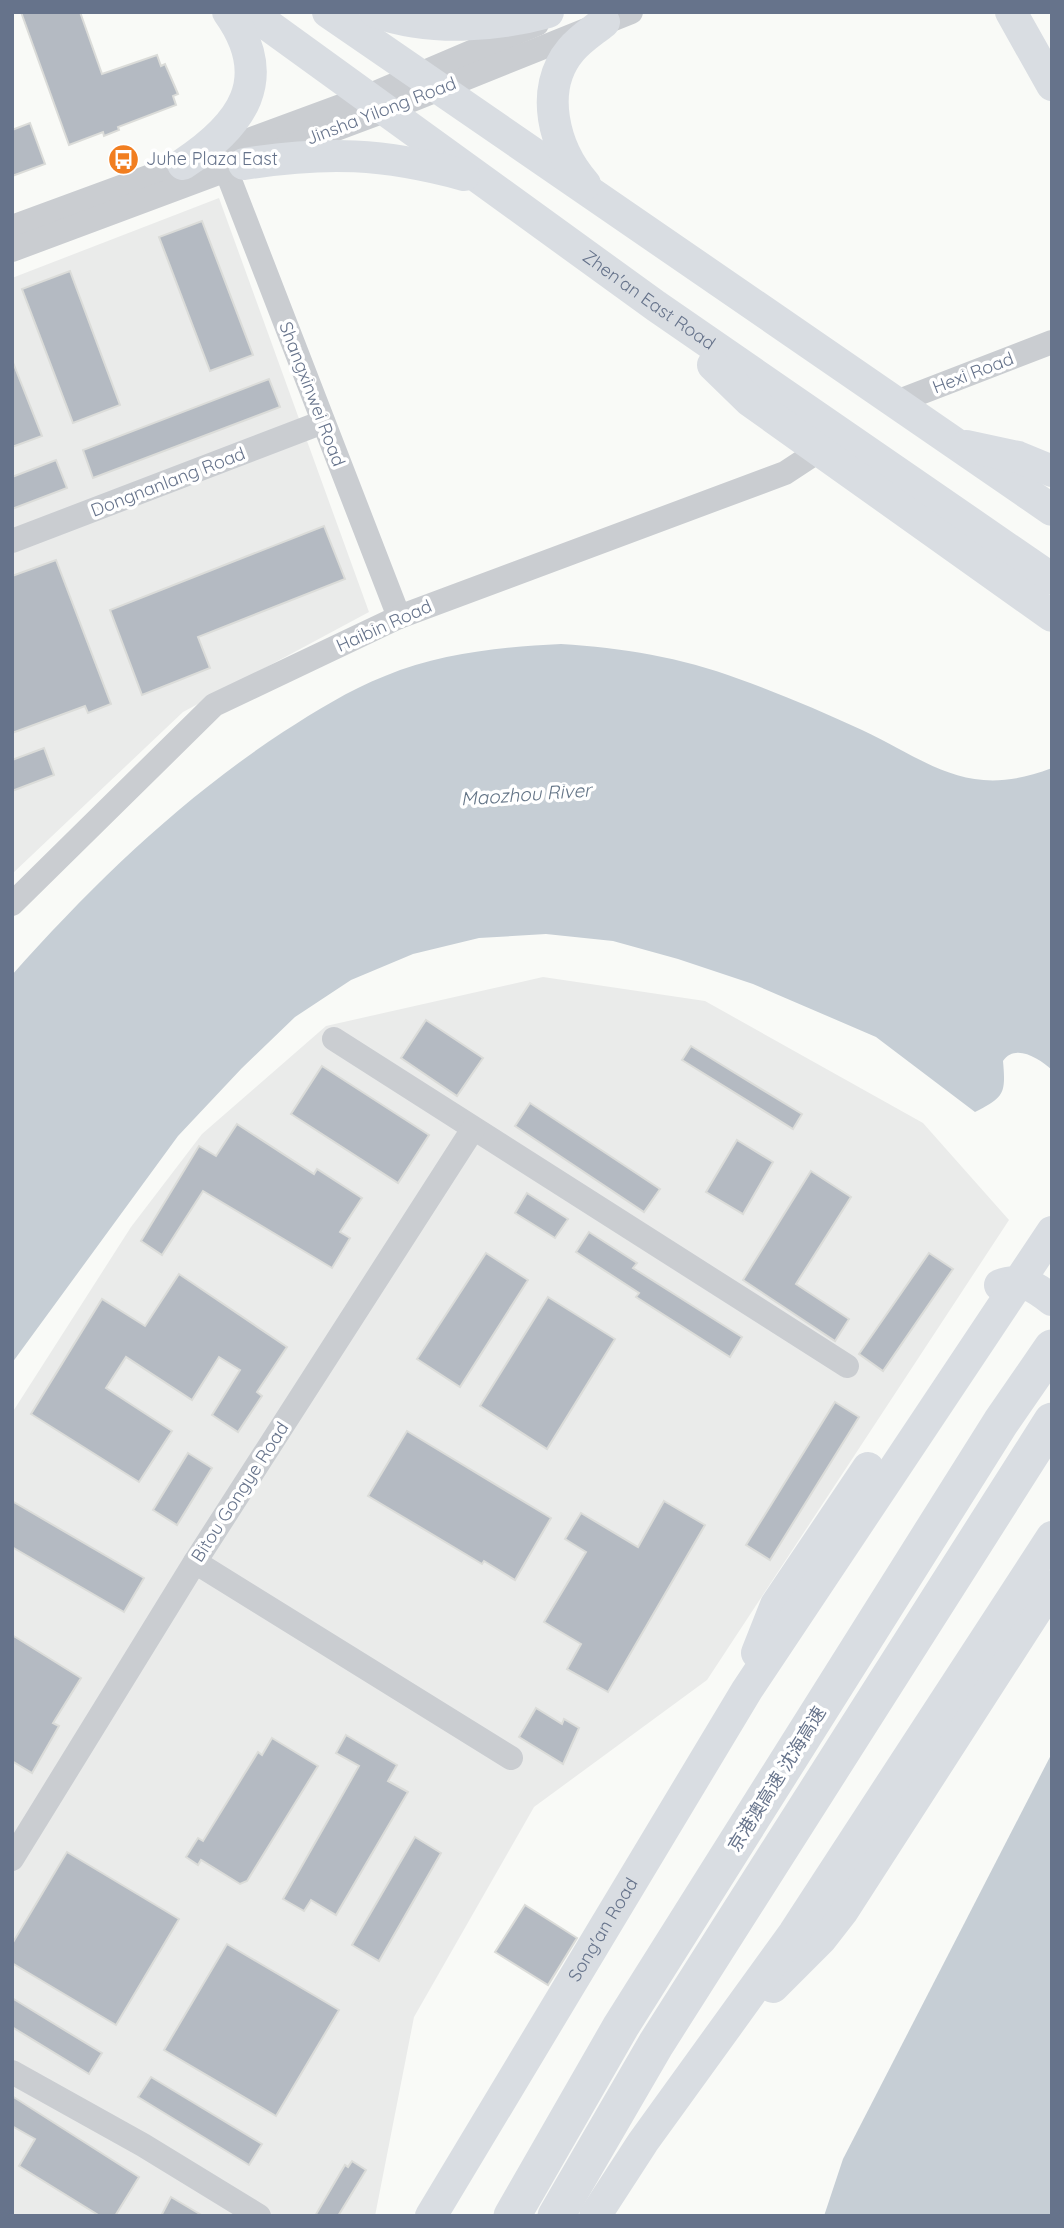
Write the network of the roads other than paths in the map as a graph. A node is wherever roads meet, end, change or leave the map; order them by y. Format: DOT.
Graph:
graph roads {
  1 [pos="228,12"];
  2 [pos="250,12"];
  3 [pos="328,12"];
  4 [pos="375,12"];
  5 [pos="548,12"];
  6 [pos="562,12"];
  7 [pos="1011,12"];
  8 [pos="617,17"];
  9 [pos="429,83"];
  10 [pos="1052,85"];
  11 [pos="377,103"];
  12 [pos="183,164"];
  13 [pos="235,167"];
  14 [pos="481,179"];
  15 [pos="603,203"];
  16 [pos="12,228"];
  17 [pos="12,250"];
  18 [pos="656,306"];
  19 [pos="1052,342"];
  20 [pos="894,403"];
  21 [pos="323,422"];
  22 [pos="954,444"];
  23 [pos="820,450"];
  24 [pos="1052,471"];
  25 [pos="1052,510"];
  26 [pos="12,541"];
  27 [pos="1052,579"];
  28 [pos="1052,616"];
  29 [pos="398,617"];
  30 [pos="12,904"];
  31 [pos="334,1039"];
  32 [pos="474,1129"];
  33 [pos="1052,1232"];
  34 [pos="1052,1300"];
  35 [pos="1052,1348"];
  36 [pos="847,1366"];
  37 [pos="1052,1421"];
  38 [pos="1052,1537"];
  39 [pos="195,1562"];
  40 [pos="1052,1586"];
  41 [pos="747,1690"];
  42 [pos="511,1758"];
  43 [pos="12,1859"];
  44 [pos="732,2022"];
  45 [pos="12,2072"];
  46 [pos="259,2216"];
  47 [pos="431,2216"];
  48 [pos="512,2216"];
  49 [pos="556,2216"];
  50 [pos="595,2216"];
  1 -- 12 [label="main road"];
  2 -- 11 [label="main road, Zhen'an East Road"];
  3 -- 9 [label="main road"];
  4 -- 5 [label="main road"];
  6 -- 9 [label="street, Jinsha Yilong Road"];
  7 -- 10 [label="main road"];
  8 -- 9 [label="street, Jinsha Yilong Road"];
  8 -- 15 [label="main road"];
  9 -- 11 [label="street, Jinsha Yilong Road"];
  9 -- 15 [label="main road"];
  11 -- 12 [label="street, Jinsha Yilong Road"];
  11 -- 13 [label="street, Jinsha Yilong Road"];
  11 -- 14 [label="main road, Zhen'an East Road"];
  12 -- 16 [label="street, Jinsha Yilong Road"];
  13 -- 14 [label="main road"];
  13 -- 17 [label="street, Jinsha Yilong Road"];
  13 -- 21 [label="street, Shangxinwei Road"];
  14 -- 18 [label="main road, Zhen'an East Road"];
  15 -- 20 [label="main road"];
  18 -- 23 [label="main road"];
  18 -- 27 [label="main road, Zhen'an East Road"];
  19 -- 20 [label="street, Hexi Road"];
  20 -- 22 [label="main road"];
  21 -- 26 [label="street, Dongnanlang Road"];
  21 -- 29 [label="street, Shangxinwei Road"];
  22 -- 24 [label="main road"];
  22 -- 25 [label="main road"];
  23 -- 28 [label="main road"];
  23 -- 29 [label="street, Haibin Road"];
  29 -- 30 [label="street, Haibin Road"];
  31 -- 32 [label="street"];
  32 -- 36 [label="street"];
  32 -- 39 [label="street, Bitou Gongye Road"];
  33 -- 41 [label="main road, Song'an Road"];
  34 -- 41 [label="main road"];
  35 -- 48 [label="highway, 京港澳高速 沈海高速"];
  37 -- 49 [label="highway"];
  38 -- 44 [label="main road"];
  39 -- 42 [label="street"];
  39 -- 43 [label="street, Bitou Gongye Road"];
  40 -- 44 [label="main road"];
  41 -- 47 [label="main road, Song'an Road"];
  44 -- 50 [label="main road"];
  45 -- 46 [label="street"];
}
